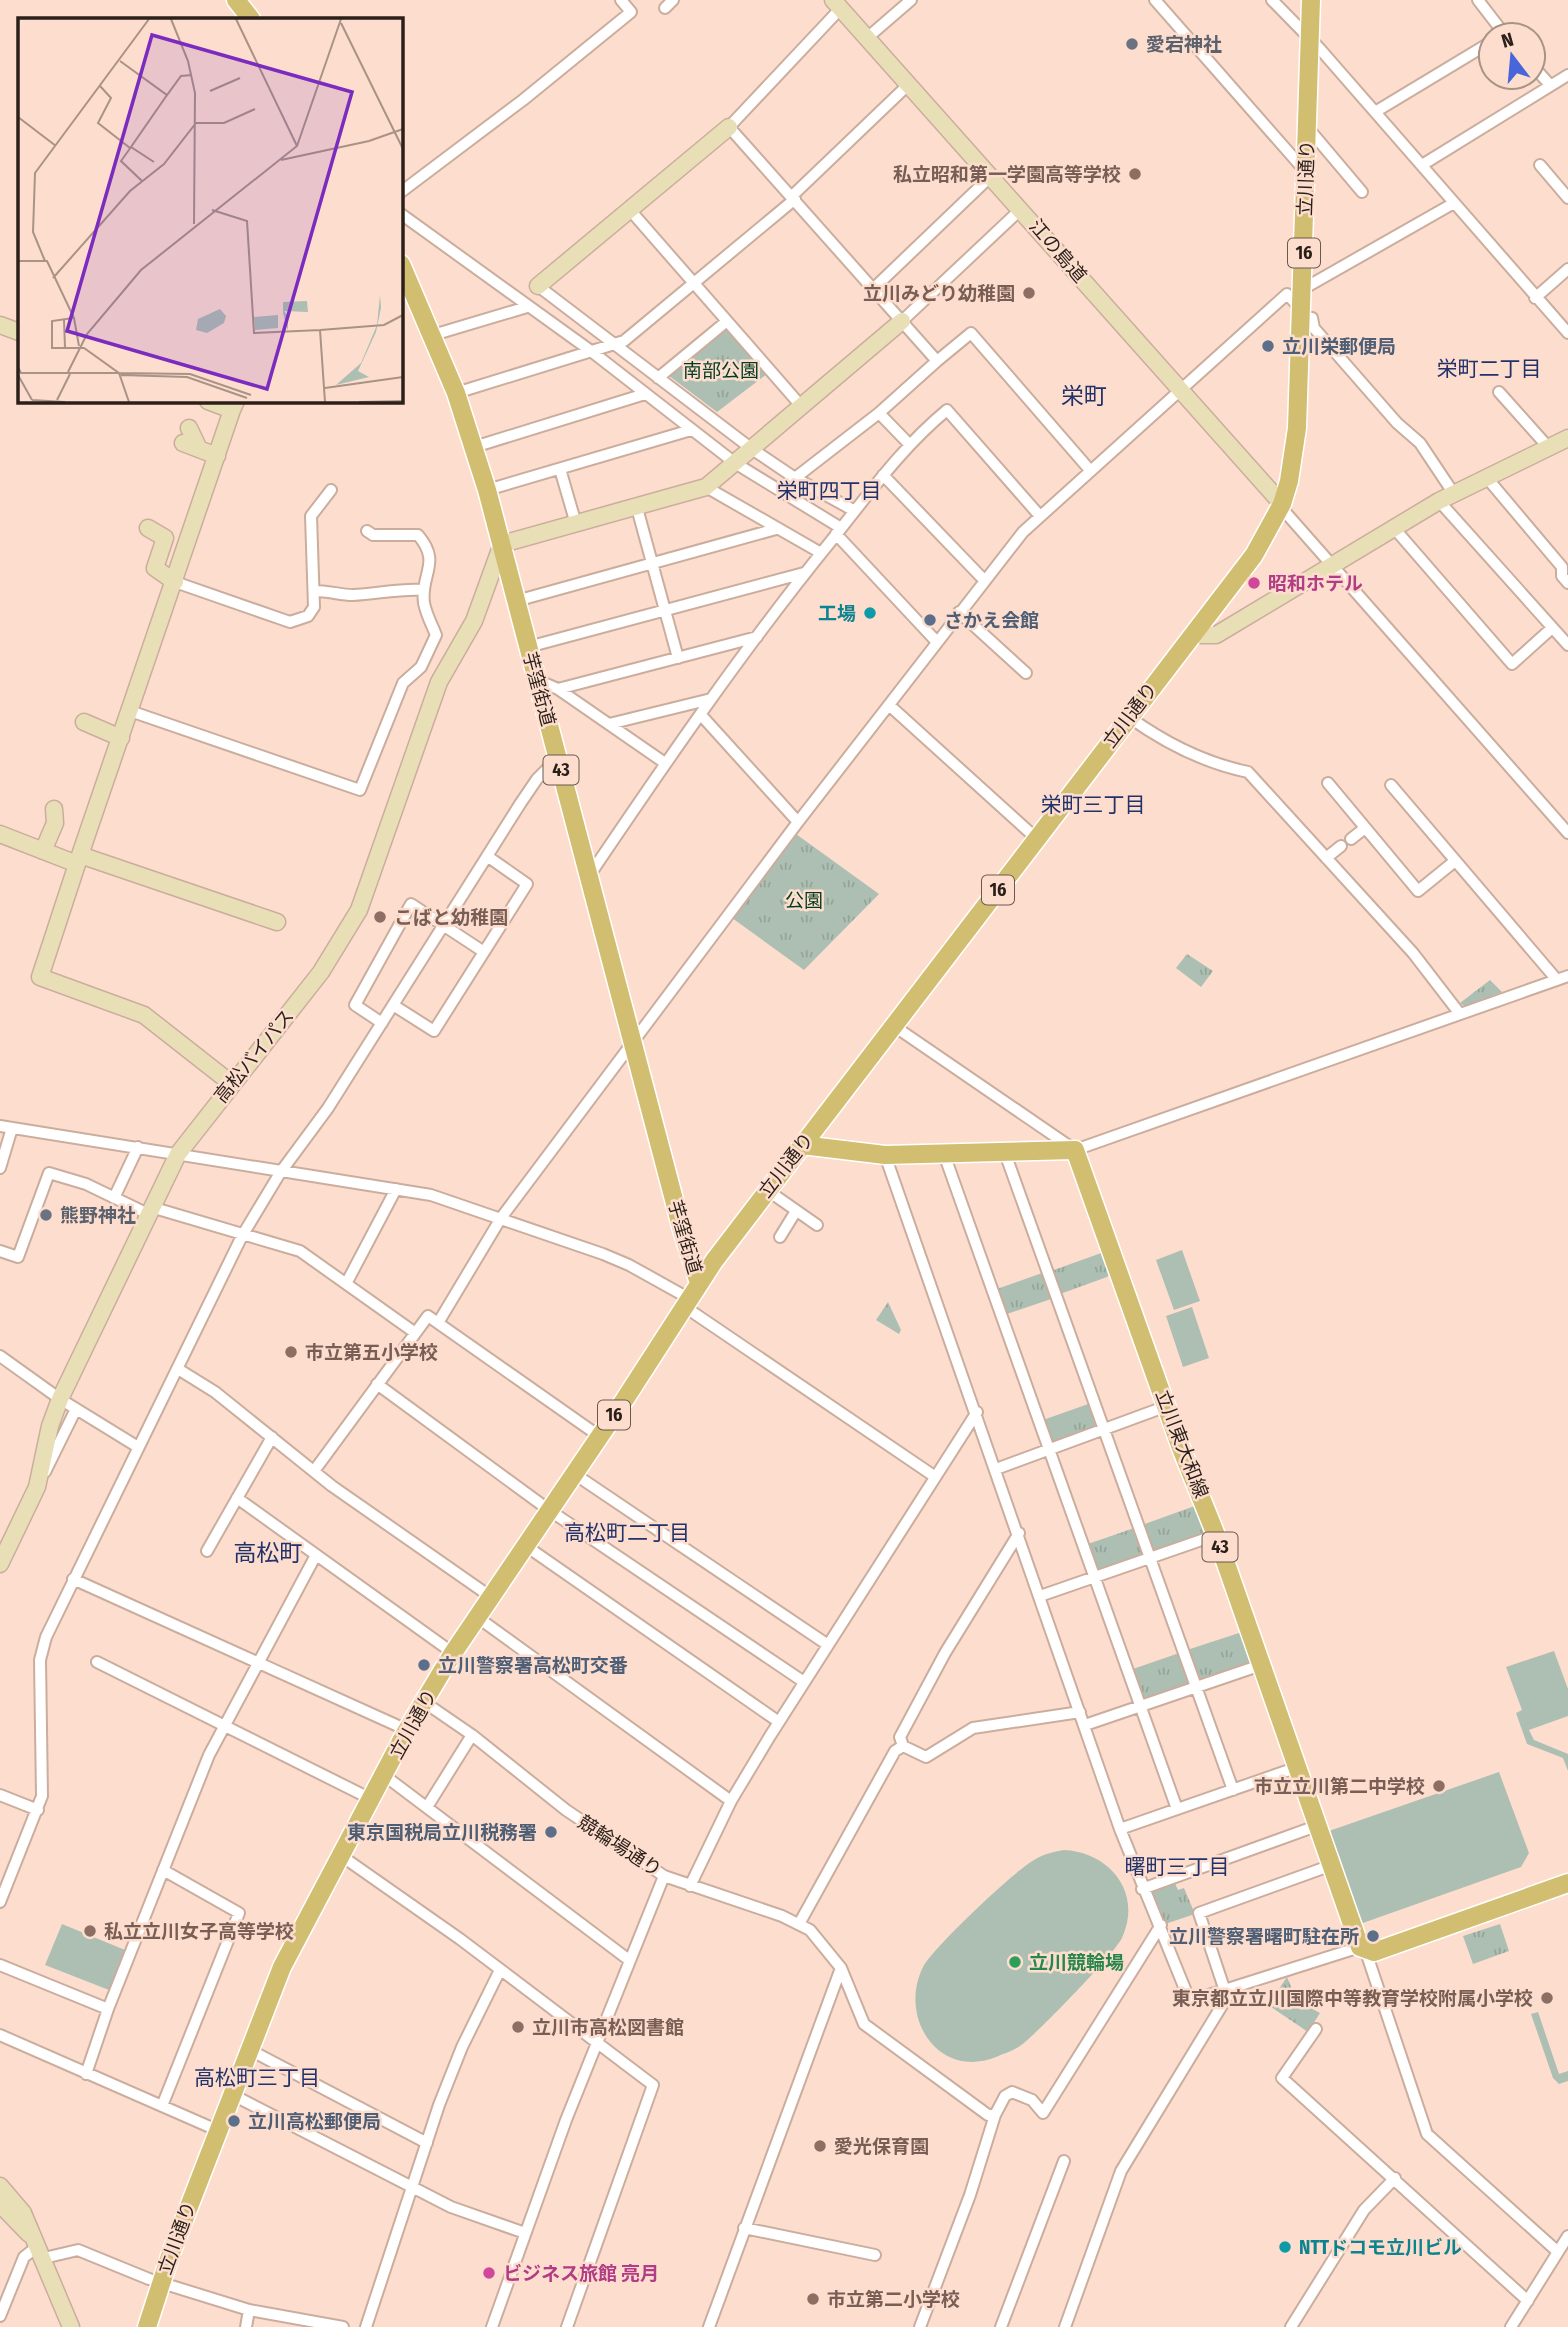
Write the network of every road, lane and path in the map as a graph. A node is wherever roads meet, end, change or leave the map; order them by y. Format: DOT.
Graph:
graph roads {
  1 [pos="236,0"];
  2 [pos="621,0"];
  3 [pos="911,0"];
  4 [pos="1155,0"];
  5 [pos="1272,0"];
  6 [pos="1311,0"];
  7 [pos="1478,0"];
  8 [pos="836,4"];
  9 [pos="250,18"];
  10 [pos="1494,21"];
  11 [pos="867,38"];
  12 [pos="1309,40"];
  13 [pos="1477,50"];
  14 [pos="1568,75"];
  15 [pos="1547,82"];
  16 [pos="909,84"];
  17 [pos="1550,85"];
  18 [pos="1375,112"];
  19 [pos="729,127"];
  20 [pos="1308,128"];
  21 [pos="1422,165"];
  22 [pos="1540,165"];
  23 [pos="1306,172"];
  24 [pos="991,176"];
  25 [pos="402,191"];
  26 [pos="1362,192"];
  27 [pos="793,198"];
  28 [pos="1568,198"];
  29 [pos="1454,203"];
  30 [pos="1021,209"];
  31 [pos="631,210"];
  32 [pos="402,215"];
  33 [pos="402,266"];
  34 [pos="1568,270"];
  35 [pos="694,283"];
  36 [pos="538,286"];
  37 [pos="873,289"];
  38 [pos="1303,289"];
  39 [pos="1535,298"];
  40 [pos="527,307"];
  41 [pos="1303,314"];
  42 [pos="727,321"];
  43 [pos="902,321"];
  44 [pos="0,325"];
  45 [pos="18,332"];
  46 [pos="1568,333"];
  47 [pos="433,335"];
  48 [pos="612,345"];
  49 [pos="591,351"];
  50 [pos="937,361"];
  51 [pos="658,378"];
  52 [pos="1178,390"];
  53 [pos="1499,392"];
  54 [pos="456,393"];
  55 [pos="645,394"];
  56 [pos="214,402"];
  57 [pos="234,405"];
  58 [pos="802,407"];
  59 [pos="879,413"];
  60 [pos="691,430"];
  61 [pos="1568,438"];
  62 [pos="190,440"];
  63 [pos="909,444"];
  64 [pos="474,447"];
  65 [pos="1549,448"];
  66 [pos="752,449"];
  67 [pos="217,456"];
  68 [pos="735,463"];
  69 [pos="560,469"];
  70 [pos="1089,470"];
  71 [pos="883,475"];
  72 [pos="795,478"];
  73 [pos="1487,478"];
  74 [pos="706,487"];
  75 [pos="331,490"];
  76 [pos="487,490"];
  77 [pos="1446,498"];
  78 [pos="1282,504"];
  79 [pos="637,508"];
  80 [pos="853,510"];
  81 [pos="1039,515"];
  82 [pos="576,524"];
  83 [pos="148,528"];
  84 [pos="1394,528"];
  85 [pos="776,529"];
  86 [pos="367,531"];
  87 [pos="838,531"];
  88 [pos="502,544"];
  89 [pos="821,552"];
  90 [pos="652,563"];
  91 [pos="1332,567"];
  92 [pos="804,573"];
  93 [pos="985,581"];
  94 [pos="175,582"];
  95 [pos="1568,583"];
  96 [pos="424,590"];
  97 [pos="315,591"];
  98 [pos="516,601"];
  99 [pos="665,610"];
  100 [pos="959,612"];
  101 [pos="1552,628"];
  102 [pos="1192,635"];
  103 [pos="757,637"];
  104 [pos="936,641"];
  105 [pos="1568,645"];
  106 [pos="528,647"];
  107 [pos="678,658"];
  108 [pos="1026,673"];
  109 [pos="537,680"];
  110 [pos="558,689"];
  111 [pos="711,699"];
  112 [pos="889,705"];
  113 [pos="130,711"];
  114 [pos="701,715"];
  115 [pos="1129,717"];
  116 [pos="84,722"];
  117 [pos="609,724"];
  118 [pos="121,738"];
  119 [pos="558,758"];
  120 [pos="665,763"];
  121 [pos="1328,783"];
  122 [pos="1391,785"];
  123 [pos="54,809"];
  124 [pos="798,821"];
  125 [pos="1365,828"];
  126 [pos="1568,833"];
  127 [pos="0,834"];
  128 [pos="1037,838"];
  129 [pos="1351,839"];
  130 [pos="1341,846"];
  131 [pos="43,851"];
  132 [pos="487,856"];
  133 [pos="1326,858"];
  134 [pos="79,859"];
  135 [pos="1455,861"];
  136 [pos="589,876"];
  137 [pos="277,922"];
  138 [pos="444,925"];
  139 [pos="484,952"];
  140 [pos="1563,978"];
  141 [pos="393,1005"];
  142 [pos="1460,1014"];
  143 [pos="382,1023"];
  144 [pos="894,1026"];
  145 [pos="632,1044"];
  146 [pos="232,1084"];
  147 [pos="0,1126"];
  148 [pos="12,1128"];
  149 [pos="802,1145"];
  150 [pos="138,1147"];
  151 [pos="1075,1150"];
  152 [pos="1005,1153"];
  153 [pos="178,1154"];
  154 [pos="886,1154"];
  155 [pos="944,1154"];
  156 [pos="0,1168"];
  157 [pos="281,1173"];
  158 [pos="396,1189"];
  159 [pos="766,1191"];
  160 [pos="114,1198"];
  161 [pos="149,1210"];
  162 [pos="796,1211"];
  163 [pos="501,1218"];
  164 [pos="817,1225"];
  165 [pos="242,1236"];
  166 [pos="780,1237"];
  167 [pos="0,1251"];
  168 [pos="347,1282"];
  169 [pos="699,1283"];
  170 [pos="687,1303"];
  171 [pos="438,1323"];
  172 [pos="414,1332"];
  173 [pos="0,1356"];
  174 [pos="177,1369"];
  175 [pos="377,1384"];
  176 [pos="60,1399"];
  177 [pos="1167,1406"];
  178 [pos="76,1409"];
  179 [pos="977,1412"];
  180 [pos="1104,1429"];
  181 [pos="599,1436"];
  182 [pos="272,1437"];
  183 [pos="138,1447"];
  184 [pos="1050,1449"];
  185 [pos="996,1469"];
  186 [pos="314,1471"];
  187 [pos="573,1473"];
  188 [pos="934,1476"];
  189 [pos="36,1490"];
  190 [pos="237,1498"];
  191 [pos="549,1510"];
  192 [pos="1019,1533"];
  193 [pos="1216,1535"];
  194 [pos="526,1546"];
  195 [pos="207,1551"];
  196 [pos="316,1555"];
  197 [pos="1152,1557"];
  198 [pos="0,1564"];
  199 [pos="1096,1576"];
  200 [pos="73,1579"];
  201 [pos="491,1597"];
  202 [pos="1042,1599"];
  203 [pos="477,1617"];
  204 [pos="828,1645"];
  205 [pos="453,1653"];
  206 [pos="97,1662"];
  207 [pos="257,1662"];
  208 [pos="1261,1665"];
  209 [pos="804,1682"];
  210 [pos="1199,1686"];
  211 [pos="424,1702"];
  212 [pos="1141,1706"];
  213 [pos="1080,1712"];
  214 [pos="779,1722"];
  215 [pos="1084,1725"];
  216 [pos="225,1726"];
  217 [pos="407,1730"];
  218 [pos="472,1735"];
  219 [pos="904,1746"];
  220 [pos="1298,1767"];
  221 [pos="386,1776"];
  222 [pos="1233,1790"];
  223 [pos="0,1795"];
  224 [pos="373,1800"];
  225 [pos="731,1801"];
  226 [pos="427,1807"];
  227 [pos="1177,1809"];
  228 [pos="38,1810"];
  229 [pos="1319,1825"];
  230 [pos="1120,1829"];
  231 [pos="343,1857"];
  232 [pos="1332,1865"];
  233 [pos="163,1870"];
  234 [pos="664,1876"];
  235 [pos="1568,1883"];
  236 [pos="690,1886"];
  237 [pos="1142,1889"];
  238 [pos="0,1902"];
  239 [pos="799,1924"];
  240 [pos="1161,1925"];
  241 [pos="1360,1947"];
  242 [pos="629,1960"];
  243 [pos="0,1965"];
  244 [pos="841,1968"];
  245 [pos="500,1970"];
  246 [pos="1228,1990"];
  247 [pos="108,2009"];
  248 [pos="1316,2029"];
  249 [pos="0,2035"];
  250 [pos="597,2043"];
  251 [pos="248,2049"];
  252 [pos="86,2074"];
  253 [pos="231,2094"];
  254 [pos="162,2106"];
  255 [pos="995,2115"];
  256 [pos="216,2135"];
  257 [pos="427,2143"];
  258 [pos="1064,2161"];
  259 [pos="1395,2178"];
  260 [pos="411,2186"];
  261 [pos="1,2192"];
  262 [pos="12,2221"];
  263 [pos="744,2228"];
  264 [pos="525,2233"];
  265 [pos="1568,2236"];
  266 [pos="38,2247"];
  267 [pos="1558,2252"];
  268 [pos="875,2255"];
  269 [pos="161,2281"];
  270 [pos="1528,2301"];
  271 [pos="249,2310"];
  272 [pos="0,2316"];
  273 [pos="325,2325"];
  274 [pos="71,2327"];
  275 [pos="148,2327"];
  276 [pos="246,2327"];
  277 [pos="343,2327"];
  278 [pos="366,2327"];
  279 [pos="492,2327"];
  280 [pos="567,2327"];
  281 [pos="709,2327"];
  282 [pos="920,2327"];
  283 [pos="1001,2327"];
  284 [pos="1065,2327"];
  285 [pos="1290,2327"];
  286 [pos="1511,2327"];
  1 -- 9 [label="main road"];
  2 -- 25 [label="street"];
  3 -- 11 [label="street"];
  4 -- 23 [label="street"];
  5 -- 12 [label="street"];
  6 -- 12 [label="main road, 立川通り / 16"];
  7 -- 10 [label="street"];
  8 -- 11 [label="street, 江の島道"];
  8 -- 19 [label="street"];
  11 -- 16 [label="street, 江の島道"];
  12 -- 18 [label="street"];
  12 -- 20 [label="main road, 立川通り / 16"];
  13 -- 18 [label="street"];
  14 -- 17 [label="street"];
  15 -- 17 [label="street"];
  16 -- 24 [label="street, 江の島道"];
  16 -- 27 [label="street"];
  17 -- 21 [label="street"];
  18 -- 21 [label="street"];
  19 -- 27 [label="street"];
  19 -- 31 [label="street"];
  20 -- 23 [label="main road, 立川通り / 16"];
  20 -- 26 [label="street"];
  21 -- 29 [label="street"];
  22 -- 28 [label="street"];
  23 -- 38 [label="main road, 立川通り / 16"];
  24 -- 30 [label="street, 江の島道"];
  24 -- 37 [label="street"];
  27 -- 35 [label="street"];
  27 -- 37 [label="street"];
  29 -- 38 [label="street"];
  29 -- 39 [label="street"];
  30 -- 43 [label="street"];
  30 -- 52 [label="street, 江の島道"];
  31 -- 35 [label="street"];
  31 -- 36 [label="street"];
  32 -- 40 [label="street"];
  33 -- 47 [label="main road, 芋窪街道 / 43"];
  34 -- 39 [label="street"];
  35 -- 42 [label="street"];
  35 -- 48 [label="street"];
  36 -- 48 [label="street"];
  37 -- 43 [label="street"];
  38 -- 41 [label="main road, 立川通り / 16"];
  39 -- 46 [label="street"];
  40 -- 47 [label="street"];
  40 -- 49 [label="street"];
  41 -- 52 [label="street"];
  41 -- 77 [label="street"];
  41 -- 78 [label="main road, 立川通り / 16"];
  42 -- 51 [label="street"];
  42 -- 58 [label="street"];
  43 -- 50 [label="street"];
  43 -- 58 [label="street"];
  44 -- 45 [label="street"];
  47 -- 54 [label="main road, 芋窪街道 / 43"];
  48 -- 49 [label="street"];
  48 -- 51 [label="street"];
  49 -- 54 [label="street"];
  49 -- 55 [label="street"];
  50 -- 59 [label="street"];
  50 -- 70 [label="street"];
  51 -- 66 [label="street"];
  52 -- 70 [label="street"];
  52 -- 78 [label="street, 江の島道"];
  53 -- 65 [label="street"];
  54 -- 64 [label="main road, 芋窪街道 / 43"];
  55 -- 60 [label="street"];
  55 -- 64 [label="street"];
  56 -- 57 [label="street"];
  57 -- 67 [label="street"];
  58 -- 66 [label="street"];
  59 -- 63 [label="street"];
  59 -- 72 [label="street"];
  60 -- 68 [label="street"];
  60 -- 69 [label="street"];
  61 -- 65 [label="street"];
  62 -- 67 [label="street"];
  63 -- 71 [label="street"];
  63 -- 81 [label="street"];
  64 -- 76 [label="main road, 芋窪街道 / 43"];
  65 -- 73 [label="street"];
  66 -- 68 [label="street"];
  66 -- 72 [label="street"];
  67 -- 94 [label="street"];
  68 -- 74 [label="street"];
  68 -- 87 [label="street"];
  69 -- 76 [label="street"];
  69 -- 82 [label="street"];
  70 -- 81 [label="street"];
  71 -- 80 [label="street"];
  71 -- 93 [label="street"];
  72 -- 80 [label="street"];
  73 -- 77 [label="street"];
  73 -- 95 [label="street"];
  74 -- 79 [label="street"];
  74 -- 85 [label="street"];
  75 -- 97 [label="street"];
  76 -- 88 [label="main road, 芋窪街道 / 43"];
  77 -- 84 [label="street"];
  77 -- 101 [label="street"];
  78 -- 91 [label="street"];
  78 -- 102 [label="main road, 立川通り / 16"];
  79 -- 82 [label="street"];
  79 -- 90 [label="street"];
  80 -- 87 [label="street"];
  81 -- 93 [label="street"];
  82 -- 88 [label="street"];
  83 -- 94 [label="street"];
  84 -- 91 [label="street"];
  84 -- 101 [label="street"];
  85 -- 89 [label="street"];
  85 -- 90 [label="street"];
  86 -- 96 [label="street"];
  87 -- 89 [label="street"];
  87 -- 104 [label="street"];
  88 -- 98 [label="main road, 芋窪街道 / 43"];
  88 -- 146 [label="street, 高松バイパス"];
  89 -- 92 [label="street"];
  90 -- 98 [label="street"];
  90 -- 99 [label="street"];
  91 -- 102 [label="street"];
  91 -- 126 [label="street"];
  92 -- 99 [label="street"];
  92 -- 103 [label="street"];
  93 -- 100 [label="street"];
  94 -- 97 [label="street"];
  94 -- 113 [label="street"];
  96 -- 97 [label="street"];
  96 -- 113 [label="street"];
  98 -- 106 [label="main road, 芋窪街道 / 43"];
  99 -- 106 [label="street"];
  99 -- 107 [label="street"];
  100 -- 104 [label="street"];
  100 -- 108 [label="street"];
  101 -- 105 [label="street"];
  102 -- 115 [label="main road, 立川通り / 16"];
  103 -- 107 [label="street"];
  103 -- 111 [label="street"];
  104 -- 112 [label="street"];
  106 -- 109 [label="main road, 芋窪街道 / 43"];
  107 -- 110 [label="street"];
  109 -- 110 [label="street"];
  109 -- 119 [label="main road, 芋窪街道 / 43"];
  110 -- 117 [label="street"];
  111 -- 114 [label="street"];
  111 -- 117 [label="street"];
  112 -- 124 [label="street"];
  112 -- 128 [label="street"];
  113 -- 118 [label="street"];
  114 -- 120 [label="street"];
  114 -- 124 [label="street"];
  115 -- 128 [label="main road, 立川通り / 16"];
  115 -- 133 [label="street"];
  116 -- 118 [label="street"];
  117 -- 120 [label="street"];
  118 -- 134 [label="street"];
  119 -- 132 [label="street"];
  119 -- 136 [label="main road, 芋窪街道 / 43"];
  120 -- 136 [label="street"];
  121 -- 125 [label="street"];
  122 -- 135 [label="street"];
  123 -- 131 [label="street"];
  124 -- 145 [label="street"];
  125 -- 129 [label="street"];
  125 -- 135 [label="street"];
  127 -- 131 [label="street"];
  128 -- 144 [label="main road, 立川通り / 16"];
  130 -- 133 [label="street"];
  131 -- 134 [label="street"];
  132 -- 138 [label="street"];
  132 -- 139 [label="street"];
  133 -- 142 [label="street"];
  134 -- 137 [label="street"];
  134 -- 146 [label="street"];
  135 -- 140 [label="street"];
  136 -- 145 [label="main road, 芋窪街道 / 43"];
  138 -- 139 [label="street"];
  138 -- 141 [label="street"];
  138 -- 143 [label="street"];
  139 -- 141 [label="street"];
  140 -- 142 [label="street"];
  141 -- 143 [label="street"];
  142 -- 151 [label="street"];
  143 -- 157 [label="street"];
  144 -- 149 [label="main road, 立川通り / 16"];
  144 -- 151 [label="street"];
  145 -- 163 [label="street"];
  145 -- 169 [label="main road, 芋窪街道 / 43"];
  146 -- 153 [label="street, 高松バイパス"];
  147 -- 148 [label="street"];
  148 -- 150 [label="street"];
  148 -- 156 [label="street"];
  149 -- 154 [label="main road"];
  149 -- 159 [label="main road, 立川通り / 16"];
  150 -- 153 [label="street"];
  150 -- 160 [label="street"];
  151 -- 152 [label="main road"];
  151 -- 177 [label="main road, 立川東大和線 / 43"];
  152 -- 155 [label="main road"];
  152 -- 180 [label="street"];
  153 -- 157 [label="street"];
  153 -- 161 [label="street, 高松バイパス"];
  154 -- 155 [label="main road"];
  154 -- 179 [label="street"];
  155 -- 184 [label="street"];
  157 -- 158 [label="street"];
  157 -- 165 [label="street"];
  158 -- 163 [label="street"];
  158 -- 168 [label="street"];
  159 -- 162 [label="street"];
  159 -- 169 [label="main road, 立川通り / 16"];
  160 -- 161 [label="street"];
  160 -- 167 [label="street"];
  161 -- 165 [label="street"];
  161 -- 176 [label="street, 高松バイパス"];
  162 -- 164 [label="street"];
  162 -- 166 [label="street"];
  163 -- 170 [label="street"];
  163 -- 171 [label="street"];
  165 -- 168 [label="street"];
  165 -- 174 [label="street"];
  168 -- 172 [label="street"];
  169 -- 170 [label="main road, 立川通り / 16"];
  170 -- 181 [label="main road, 立川通り / 16"];
  170 -- 188 [label="street"];
  171 -- 172 [label="street"];
  171 -- 181 [label="street"];
  172 -- 175 [label="street"];
  173 -- 176 [label="street"];
  174 -- 182 [label="street"];
  174 -- 183 [label="street"];
  175 -- 186 [label="street"];
  175 -- 191 [label="street"];
  176 -- 178 [label="street"];
  176 -- 189 [label="street, 高松バイパス"];
  177 -- 180 [label="street"];
  177 -- 193 [label="main road, 立川東大和線 / 43"];
  178 -- 183 [label="street"];
  178 -- 189 [label="street"];
  179 -- 185 [label="street"];
  179 -- 188 [label="street"];
  180 -- 184 [label="street"];
  180 -- 197 [label="street"];
  181 -- 187 [label="main road, 立川通り / 16"];
  182 -- 186 [label="street"];
  182 -- 190 [label="street"];
  183 -- 200 [label="street"];
  184 -- 185 [label="street"];
  184 -- 199 [label="street"];
  185 -- 192 [label="street"];
  186 -- 201 [label="street"];
  187 -- 191 [label="main road, 立川通り / 16"];
  187 -- 204 [label="street"];
  188 -- 204 [label="street"];
  189 -- 198 [label="street, 高松バイパス"];
  190 -- 195 [label="street"];
  190 -- 196 [label="street"];
  191 -- 194 [label="main road, 立川通り / 16"];
  191 -- 209 [label="street"];
  192 -- 202 [label="street"];
  192 -- 219 [label="street"];
  193 -- 197 [label="street"];
  193 -- 208 [label="main road, 立川東大和線 / 43"];
  194 -- 201 [label="main road, 立川通り / 16"];
  194 -- 214 [label="street"];
  196 -- 205 [label="street"];
  196 -- 207 [label="street"];
  197 -- 199 [label="street"];
  197 -- 210 [label="street"];
  199 -- 202 [label="street"];
  199 -- 212 [label="street"];
  200 -- 207 [label="street"];
  200 -- 228 [label="street"];
  201 -- 203 [label="main road, 立川通り / 16"];
  202 -- 213 [label="street"];
  203 -- 205 [label="main road, 立川通り / 16"];
  203 -- 225 [label="street"];
  204 -- 209 [label="street"];
  205 -- 211 [label="main road, 立川通り / 16"];
  206 -- 216 [label="street"];
  207 -- 216 [label="street"];
  207 -- 217 [label="street"];
  208 -- 210 [label="street"];
  208 -- 220 [label="main road, 立川東大和線 / 43"];
  209 -- 214 [label="street"];
  210 -- 212 [label="street"];
  210 -- 222 [label="street"];
  211 -- 217 [label="main road, 立川通り / 16"];
  211 -- 218 [label="street, 競輪場通り"];
  212 -- 215 [label="street"];
  212 -- 227 [label="street"];
  213 -- 215 [label="street"];
  213 -- 219 [label="street"];
  214 -- 225 [label="street"];
  215 -- 230 [label="street"];
  216 -- 224 [label="street"];
  216 -- 233 [label="street"];
  217 -- 221 [label="main road, 立川通り / 16"];
  218 -- 226 [label="street"];
  218 -- 234 [label="street, 競輪場通り"];
  219 -- 239 [label="street"];
  220 -- 222 [label="street"];
  220 -- 229 [label="main road, 立川東大和線 / 43"];
  221 -- 224 [label="main road, 立川通り / 16"];
  221 -- 226 [label="street"];
  222 -- 227 [label="street"];
  223 -- 228 [label="street"];
  224 -- 231 [label="main road, 立川通り / 16"];
  225 -- 236 [label="street"];
  226 -- 242 [label="street"];
  227 -- 230 [label="street"];
  228 -- 238 [label="street"];
  229 -- 232 [label="main road, 立川東大和線 / 43"];
  229 -- 237 [label="street"];
  230 -- 237 [label="street"];
  231 -- 245 [label="street"];
  231 -- 251 [label="main road, 立川通り / 16"];
  232 -- 241 [label="main road, 立川東大和線 / 43"];
  232 -- 246 [label="street"];
  233 -- 247 [label="street"];
  233 -- 254 [label="street"];
  234 -- 236 [label="street, 競輪場通り"];
  234 -- 242 [label="street"];
  235 -- 241 [label="main road"];
  236 -- 239 [label="street, 競輪場通り"];
  237 -- 240 [label="street"];
  239 -- 244 [label="street, 競輪場通り"];
  240 -- 246 [label="street"];
  240 -- 255 [label="street"];
  241 -- 246 [label="street"];
  241 -- 267 [label="street"];
  242 -- 250 [label="street"];
  243 -- 247 [label="street"];
  244 -- 255 [label="street, 競輪場通り"];
  244 -- 263 [label="street"];
  245 -- 250 [label="street"];
  245 -- 257 [label="street"];
  246 -- 284 [label="street"];
  247 -- 252 [label="street"];
  248 -- 259 [label="street"];
  249 -- 252 [label="street"];
  250 -- 264 [label="street"];
  250 -- 280 [label="street"];
  251 -- 253 [label="main road, 立川通り / 16"];
  251 -- 257 [label="street"];
  252 -- 254 [label="street"];
  253 -- 256 [label="main road, 立川通り / 16"];
  253 -- 260 [label="street"];
  254 -- 256 [label="street"];
  255 -- 282 [label="street"];
  256 -- 269 [label="main road, 立川通り / 16"];
  257 -- 260 [label="street"];
  258 -- 283 [label="street"];
  259 -- 270 [label="street"];
  259 -- 285 [label="street"];
  260 -- 264 [label="street"];
  260 -- 278 [label="street"];
  261 -- 262 [label="street"];
  262 -- 266 [label="street"];
  263 -- 268 [label="street"];
  263 -- 281 [label="street"];
  264 -- 279 [label="street"];
  265 -- 267 [label="street"];
  266 -- 269 [label="street"];
  266 -- 272 [label="street"];
  266 -- 274 [label="street"];
  267 -- 270 [label="street"];
  269 -- 271 [label="street"];
  269 -- 275 [label="main road, 立川通り / 16"];
  270 -- 286 [label="street"];
  271 -- 273 [label="street"];
  271 -- 276 [label="street"];
  273 -- 277 [label="street"];
}
